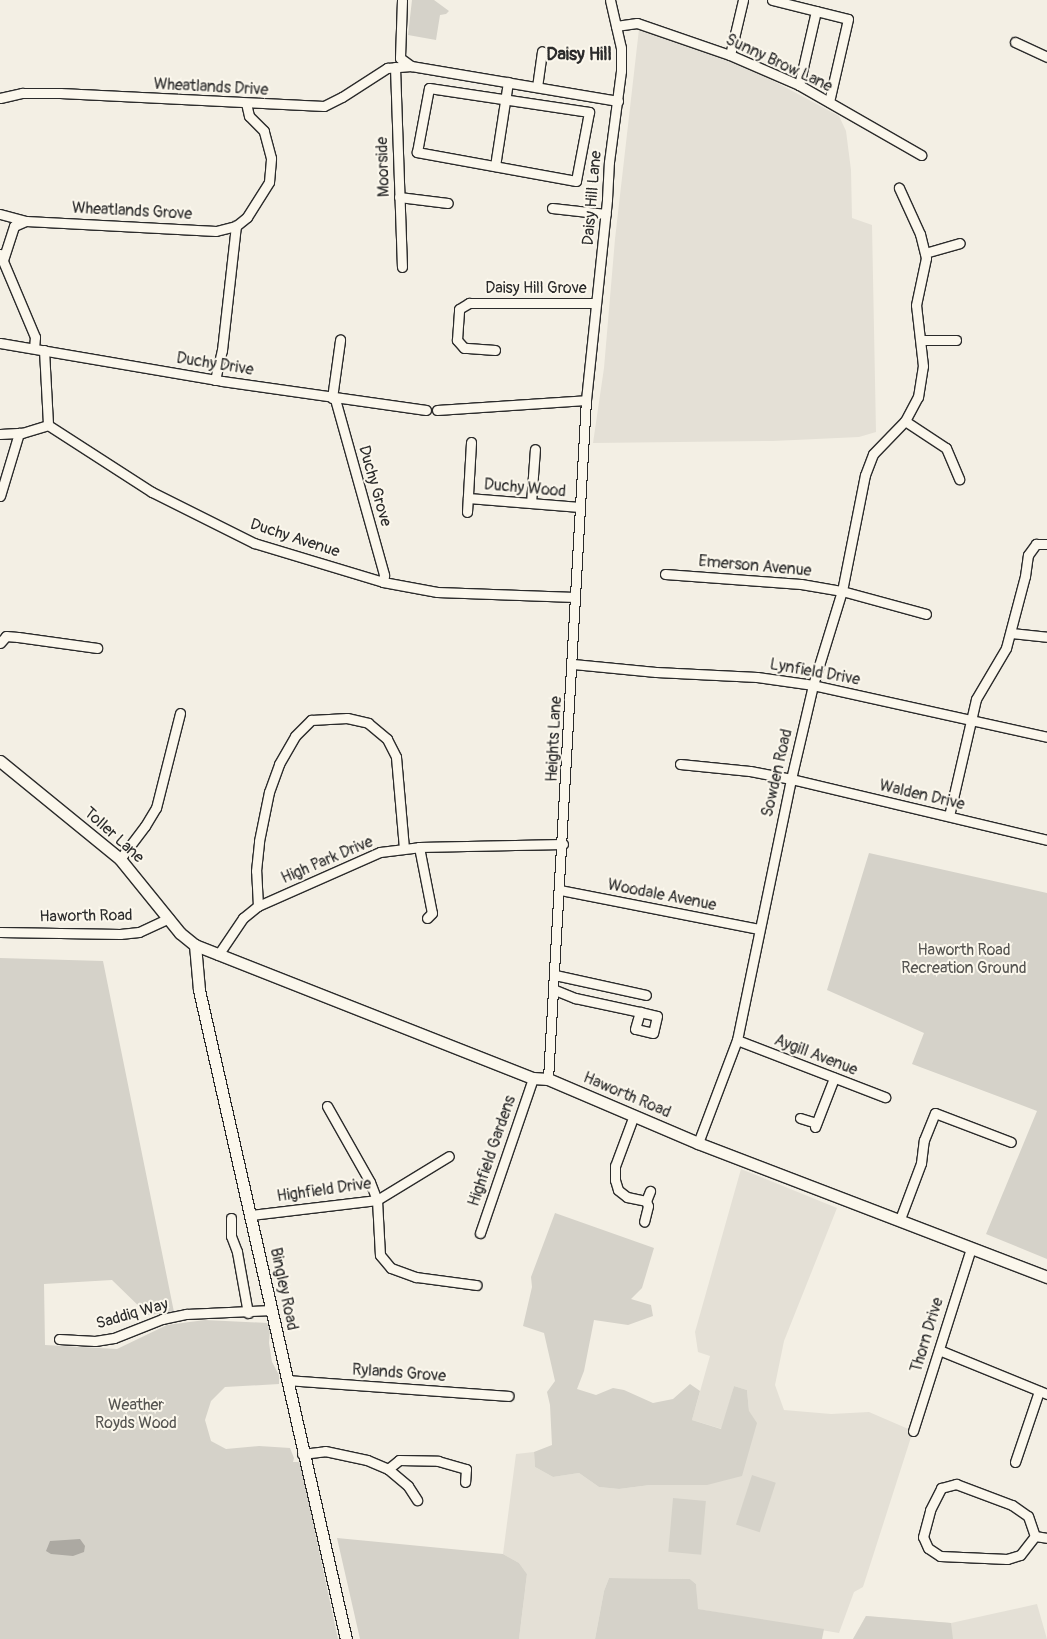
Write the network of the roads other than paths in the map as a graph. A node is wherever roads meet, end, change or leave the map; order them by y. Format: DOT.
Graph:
graph roads {
  1 [pos="402,0"];
  2 [pos="610,0"];
  3 [pos="743,0"];
  4 [pos="772,0"];
  5 [pos="816,11"];
  6 [pos="616,26"];
  7 [pos="1015,42"];
  8 [pos="542,51"];
  9 [pos="730,55"];
  10 [pos="1047,57"];
  11 [pos="411,66"];
  12 [pos="395,67"];
  13 [pos="508,82"];
  14 [pos="799,85"];
  15 [pos="537,88"];
  16 [pos="0,98"];
  17 [pos="506,98"];
  18 [pos="618,101"];
  19 [pos="829,102"];
  20 [pos="246,104"];
  21 [pos="921,155"];
  22 [pos="495,166"];
  23 [pos="900,188"];
  24 [pos="399,197"];
  25 [pos="448,203"];
  26 [pos="552,208"];
  27 [pos="0,214"];
  28 [pos="606,214"];
  29 [pos="26,221"];
  30 [pos="236,226"];
  31 [pos="960,243"];
  32 [pos="925,253"];
  33 [pos="1,257"];
  34 [pos="402,267"];
  35 [pos="596,303"];
  36 [pos="340,340"];
  37 [pos="921,340"];
  38 [pos="956,340"];
  39 [pos="0,343"];
  40 [pos="34,348"];
  41 [pos="44,350"];
  42 [pos="495,350"];
  43 [pos="216,380"];
  44 [pos="334,398"];
  45 [pos="586,400"];
  46 [pos="426,410"];
  47 [pos="437,410"];
  48 [pos="905,421"];
  49 [pos="48,426"];
  50 [pos="0,434"];
  51 [pos="18,434"];
  52 [pos="471,442"];
  53 [pos="536,449"];
  54 [pos="958,479"];
  55 [pos="0,496"];
  56 [pos="468,498"];
  57 [pos="531,503"];
  58 [pos="580,507"];
  59 [pos="467,512"];
  60 [pos="1047,544"];
  61 [pos="665,574"];
  62 [pos="382,582"];
  63 [pos="842,591"];
  64 [pos="576,597"];
  65 [pos="926,614"];
  66 [pos="1011,632"];
  67 [pos="1047,637"];
  68 [pos="0,642"];
  69 [pos="97,648"];
  70 [pos="573,664"];
  71 [pos="813,685"];
  72 [pos="180,713"];
  73 [pos="970,719"];
  74 [pos="1047,738"];
  75 [pos="0,761"];
  76 [pos="680,764"];
  77 [pos="791,779"];
  78 [pos="949,816"];
  79 [pos="1047,840"];
  80 [pos="563,844"];
  81 [pos="419,847"];
  82 [pos="404,848"];
  83 [pos="120,859"];
  84 [pos="560,890"];
  85 [pos="258,906"];
  86 [pos="168,918"];
  87 [pos="427,918"];
  88 [pos="758,929"];
  89 [pos="0,932"];
  90 [pos="195,945"];
  91 [pos="218,955"];
  92 [pos="555,975"];
  93 [pos="555,990"];
  94 [pos="646,995"];
  95 [pos="640,1012"];
  96 [pos="737,1040"];
  97 [pos="533,1078"];
  98 [pos="548,1078"];
  99 [pos="834,1078"];
  100 [pos="885,1097"];
  101 [pos="326,1106"];
  102 [pos="634,1115"];
  103 [pos="800,1118"];
  104 [pos="1011,1142"];
  105 [pos="698,1143"];
  106 [pos="449,1156"];
  107 [pos="650,1191"];
  108 [pos="377,1200"];
  109 [pos="646,1201"];
  110 [pos="252,1215"];
  111 [pos="231,1218"];
  112 [pos="900,1219"];
  113 [pos="644,1222"];
  114 [pos="480,1233"];
  115 [pos="971,1248"];
  116 [pos="1047,1277"];
  117 [pos="476,1285"];
  118 [pos="272,1310"];
  119 [pos="248,1313"];
  120 [pos="59,1339"];
  121 [pos="938,1350"];
  122 [pos="287,1380"];
  123 [pos="1043,1392"];
  124 [pos="508,1396"];
  125 [pos="913,1431"];
  126 [pos="302,1454"];
  127 [pos="1014,1462"];
  128 [pos="388,1468"];
  129 [pos="465,1482"];
  130 [pos="417,1500"];
  131 [pos="1035,1536"];
  132 [pos="1047,1538"];
  133 [pos="346,1639"];
  1 -- 11 [label="street"];
  2 -- 6 [label="street, Daisy Hill Lane"];
  3 -- 9 [label="street"];
  4 -- 5 [label="street"];
  5 -- 14 [label="street"];
  5 -- 19 [label="street"];
  6 -- 9 [label="street, Sunny Brow Lane"];
  6 -- 18 [label="street, Daisy Hill Lane"];
  7 -- 10 [label="street"];
  8 -- 15 [label="street"];
  9 -- 14 [label="street, Sunny Brow Lane"];
  11 -- 12 [label="street, Wheatlands Drive"];
  11 -- 13 [label="street, Wheatlands Drive"];
  12 -- 20 [label="street, Wheatlands Drive"];
  12 -- 24 [label="street, Moorside"];
  13 -- 15 [label="street, Wheatlands Drive"];
  13 -- 17 [label="street"];
  14 -- 19 [label="street, Sunny Brow Lane"];
  15 -- 18 [label="street, Wheatlands Drive"];
  16 -- 20 [label="street, Wheatlands Drive"];
  17 -- 22 [label="street"];
  17 -- 22 [label="street"];
  17 -- 22 [label="street"];
  18 -- 28 [label="street, Daisy Hill Lane"];
  19 -- 21 [label="street, Sunny Brow Lane"];
  20 -- 30 [label="street"];
  23 -- 32 [label="street"];
  24 -- 25 [label="street"];
  24 -- 34 [label="street, Moorside"];
  26 -- 28 [label="street"];
  27 -- 29 [label="street, Wheatlands Grove"];
  28 -- 35 [label="street, Daisy Hill Lane"];
  29 -- 30 [label="street, Wheatlands Grove"];
  29 -- 33 [label="street"];
  30 -- 43 [label="street"];
  31 -- 32 [label="street"];
  32 -- 37 [label="street, Sowden Road"];
  33 -- 40 [label="street"];
  35 -- 42 [label="street, Daisy Hill Grove"];
  35 -- 45 [label="street, Daisy Hill Lane"];
  36 -- 44 [label="street"];
  37 -- 38 [label="street"];
  37 -- 48 [label="street, Sowden Road"];
  39 -- 40 [label="street, Duchy Drive"];
  40 -- 41 [label="street, Duchy Drive"];
  41 -- 43 [label="street, Duchy Drive"];
  41 -- 49 [label="street"];
  43 -- 44 [label="street, Duchy Drive"];
  44 -- 46 [label="street, Duchy Drive"];
  44 -- 62 [label="street, Duchy Grove"];
  45 -- 47 [label="street"];
  45 -- 58 [label="street, Heights Lane"];
  48 -- 54 [label="street"];
  48 -- 63 [label="street, Sowden Road"];
  49 -- 51 [label="street"];
  49 -- 62 [label="street, Duchy Avenue"];
  50 -- 51 [label="street"];
  51 -- 55 [label="street"];
  52 -- 56 [label="street"];
  53 -- 57 [label="street"];
  56 -- 57 [label="street, Duchy Wood"];
  56 -- 59 [label="street"];
  57 -- 58 [label="street, Duchy Wood"];
  58 -- 64 [label="street, Heights Lane"];
  60 -- 66 [label="street"];
  61 -- 63 [label="street, Emerson Avenue"];
  62 -- 64 [label="street, Duchy Avenue"];
  63 -- 65 [label="street, Emerson Avenue"];
  63 -- 71 [label="street, Sowden Road"];
  64 -- 70 [label="street, Heights Lane"];
  66 -- 67 [label="street"];
  66 -- 73 [label="street"];
  68 -- 69 [label="street"];
  70 -- 71 [label="street, Lynfield Drive"];
  70 -- 80 [label="street, Heights Lane"];
  71 -- 73 [label="street, Lynfield Drive"];
  71 -- 77 [label="street, Sowden Road"];
  72 -- 83 [label="street"];
  73 -- 74 [label="street, Lynfield Drive"];
  73 -- 78 [label="street"];
  75 -- 83 [label="main road, Toller Lane"];
  76 -- 77 [label="street, Walden Drive"];
  77 -- 78 [label="street, Walden Drive"];
  77 -- 88 [label="street, Sowden Road"];
  78 -- 79 [label="street, Walden Drive"];
  80 -- 81 [label="street, High Park Drive"];
  80 -- 84 [label="street, Heights Lane"];
  81 -- 82 [label="street, High Park Drive"];
  81 -- 87 [label="street"];
  82 -- 85 [label="street, High Park Drive"];
  82 -- 85 [label="street"];
  83 -- 86 [label="main road, Toller Lane"];
  84 -- 88 [label="street, Woodale Avenue"];
  84 -- 92 [label="street, Heights Lane"];
  85 -- 91 [label="street, High Park Drive"];
  86 -- 89 [label="street, Haworth Road"];
  86 -- 90 [label="main road, Toller Lane"];
  88 -- 96 [label="street, Sowden Road"];
  90 -- 91 [label="main road, Haworth Road"];
  90 -- 110 [label="main road, Bingley Road"];
  91 -- 97 [label="main road, Haworth Road"];
  92 -- 93 [label="street, Heights Lane"];
  92 -- 94 [label="street"];
  93 -- 95 [label="street"];
  93 -- 98 [label="street, Heights Lane"];
  96 -- 99 [label="street, Aygill Avenue"];
  96 -- 105 [label="street, Sowden Road"];
  97 -- 98 [label="main road, Haworth Road"];
  97 -- 114 [label="street, Highfield Gardens"];
  98 -- 102 [label="main road, Haworth Road"];
  99 -- 100 [label="street, Aygill Avenue"];
  99 -- 103 [label="street"];
  101 -- 108 [label="street"];
  102 -- 105 [label="main road, Haworth Road"];
  102 -- 109 [label="street"];
  104 -- 112 [label="street"];
  105 -- 112 [label="main road, Haworth Road"];
  106 -- 108 [label="street, Highfield Drive"];
  107 -- 109 [label="street"];
  108 -- 110 [label="street, Highfield Drive"];
  108 -- 117 [label="street"];
  109 -- 113 [label="street"];
  110 -- 118 [label="main road, Bingley Road"];
  111 -- 119 [label="street"];
  112 -- 115 [label="main road, Haworth Road"];
  115 -- 116 [label="main road, Haworth Road"];
  115 -- 121 [label="street, Thorn Drive"];
  118 -- 119 [label="street, Saddiq Way"];
  118 -- 122 [label="main road, Bingley Road"];
  119 -- 120 [label="street, Saddiq Way"];
  121 -- 123 [label="street"];
  121 -- 125 [label="street, Thorn Drive"];
  122 -- 124 [label="street, Rylands Grove"];
  122 -- 126 [label="main road, Bingley Road"];
  123 -- 127 [label="street"];
  126 -- 128 [label="street"];
  126 -- 133 [label="main road, Bingley Road"];
  128 -- 129 [label="street"];
  128 -- 130 [label="street"];
  131 -- 131 [label="street"];
  131 -- 132 [label="street"];
}
